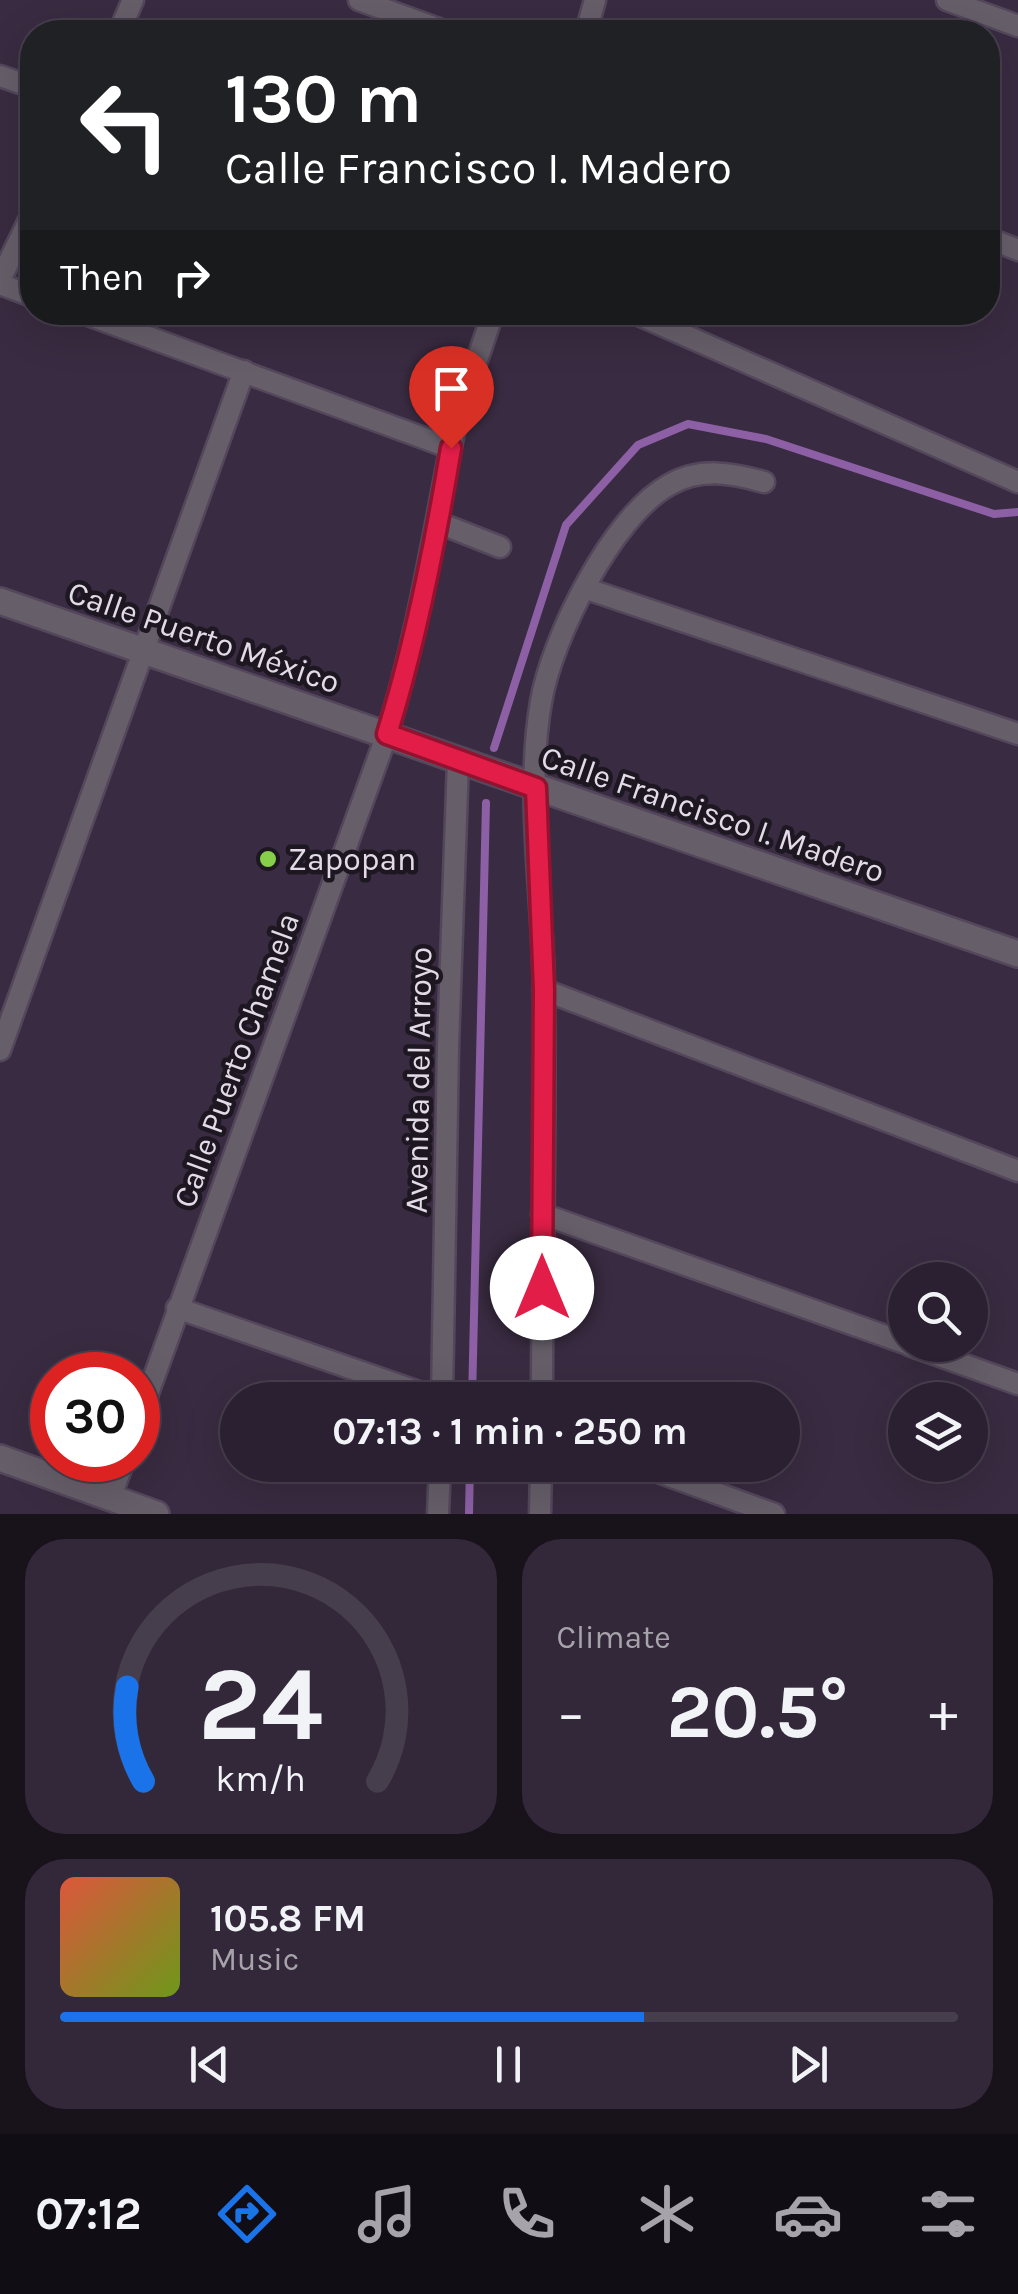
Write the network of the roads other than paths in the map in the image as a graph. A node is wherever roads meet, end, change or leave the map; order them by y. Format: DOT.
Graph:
graph roads {
  1 [pos="359,0"];
  2 [pos="946,0"];
  3 [pos="414,20"];
  4 [pos="1018,26"];
  5 [pos="20,240"];
  6 [pos="0,282"];
  7 [pos="116,325"];
  8 [pos="489,325"];
  9 [pos="662,325"];
  10 [pos="244,371"];
  11 [pos="451,448"];
  12 [pos="764,482"];
  13 [pos="1018,482"];
  14 [pos="439,523"];
  15 [pos="500,547"];
  16 [pos="584,588"];
  17 [pos="0,601"];
  18 [pos="144,651"];
  19 [pos="387,734"];
  20 [pos="1018,734"];
  21 [pos="458,761"];
  22 [pos="536,788"];
  23 [pos="1018,954"];
  24 [pos="544,990"];
  25 [pos="0,1050"];
  26 [pos="1018,1171"];
  27 [pos="542,1214"];
  28 [pos="178,1308"];
  29 [pos="888,1337"];
  30 [pos="160,1359"];
  31 [pos="957,1362"];
  32 [pos="390,1382"];
  33 [pos="442,1382"];
  34 [pos="542,1382"];
  35 [pos="1018,1384"];
  36 [pos="0,1458"];
  37 [pos="116,1482"];
  38 [pos="439,1482"];
  39 [pos="541,1482"];
  40 [pos="686,1482"];
  41 [pos="110,1499"];
  42 [pos="156,1514"];
  43 [pos="438,1514"];
  44 [pos="540,1514"];
  45 [pos="774,1514"];
  1 -- 3 [label="street"];
  2 -- 4 [label="street"];
  5 -- 6 [label="street"];
  7 -- 10 [label="street"];
  8 -- 11 [label="street, Calle Puerto Chamela"];
  9 -- 13 [label="street"];
  10 -- 11 [label="street"];
  10 -- 18 [label="street"];
  11 -- 14 [label="street, Calle Puerto Chamela"];
  12 -- 16 [label="street"];
  14 -- 15 [label="street"];
  14 -- 19 [label="street, Calle Puerto Chamela"];
  16 -- 20 [label="street"];
  16 -- 22 [label="street"];
  17 -- 18 [label="street, Calle Puerto México"];
  18 -- 19 [label="street, Calle Puerto México"];
  18 -- 25 [label="street"];
  19 -- 21 [label="street, Calle Francisco I. Madero"];
  19 -- 28 [label="street, Calle Puerto Chamela"];
  21 -- 22 [label="street, Calle Francisco I. Madero"];
  21 -- 33 [label="street, Avenida del Arroyo"];
  22 -- 23 [label="street, Calle Francisco I. Madero"];
  22 -- 24 [label="street"];
  24 -- 26 [label="street"];
  24 -- 27 [label="street"];
  27 -- 29 [label="street"];
  27 -- 34 [label="street"];
  28 -- 30 [label="street, Calle Puerto Chamela"];
  28 -- 32 [label="street"];
  31 -- 35 [label="street"];
  36 -- 41 [label="street"];
  37 -- 41 [label="street"];
  38 -- 43 [label="street"];
  39 -- 44 [label="street"];
  40 -- 45 [label="street"];
  41 -- 42 [label="street"];
}
